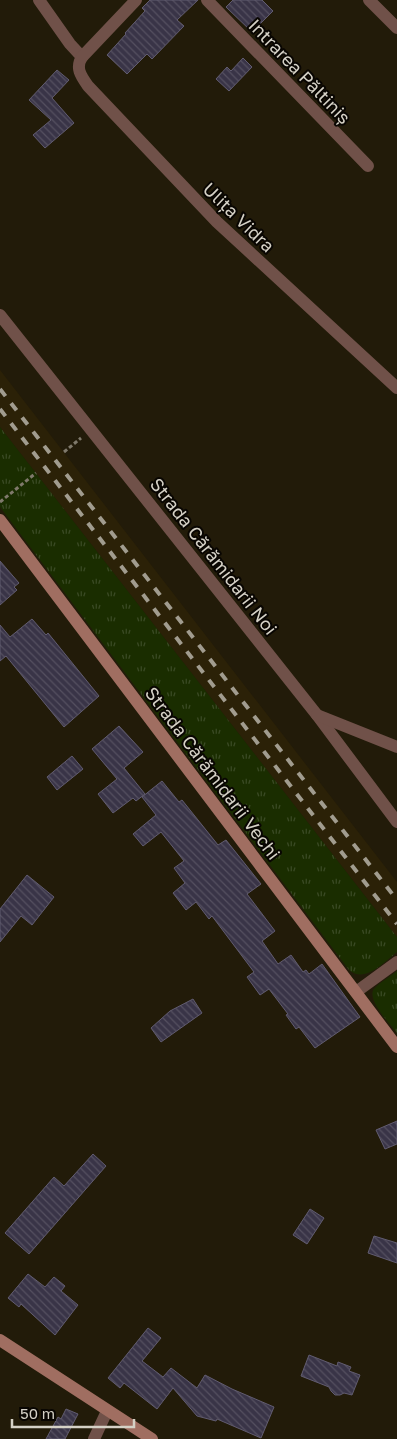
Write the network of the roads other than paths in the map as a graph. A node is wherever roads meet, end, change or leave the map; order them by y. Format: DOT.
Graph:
graph roads {
  1 [pos="39,0"];
  2 [pos="136,0"];
  3 [pos="207,0"];
  4 [pos="369,0"];
  5 [pos="397,28"];
  6 [pos="82,57"];
  7 [pos="368,166"];
  8 [pos="0,315"];
  9 [pos="397,388"];
  10 [pos="0,520"];
  11 [pos="317,715"];
  12 [pos="397,747"];
  13 [pos="397,822"];
  14 [pos="397,962"];
  15 [pos="356,992"];
  16 [pos="397,1047"];
  17 [pos="0,1340"];
  18 [pos="108,1411"];
  19 [pos="94,1439"];
  20 [pos="152,1439"];
  1 -- 6 [label="street"];
  2 -- 6 [label="street"];
  3 -- 7 [label="street, Intrarea Păltiniș"];
  4 -- 5 [label="street"];
  6 -- 9 [label="street, Ulița Vidra"];
  8 -- 11 [label="street, Strada Cărămidarii Noi"];
  10 -- 15 [label="street, Strada Cărămidarii Vechi"];
  11 -- 12 [label="street"];
  11 -- 13 [label="street, Strada Cărămidarii Noi"];
  14 -- 15 [label="street"];
  15 -- 16 [label="street, Strada Cărămidarii Vechi"];
  17 -- 18 [label="street"];
  18 -- 19 [label="street"];
  18 -- 20 [label="street"];
}
